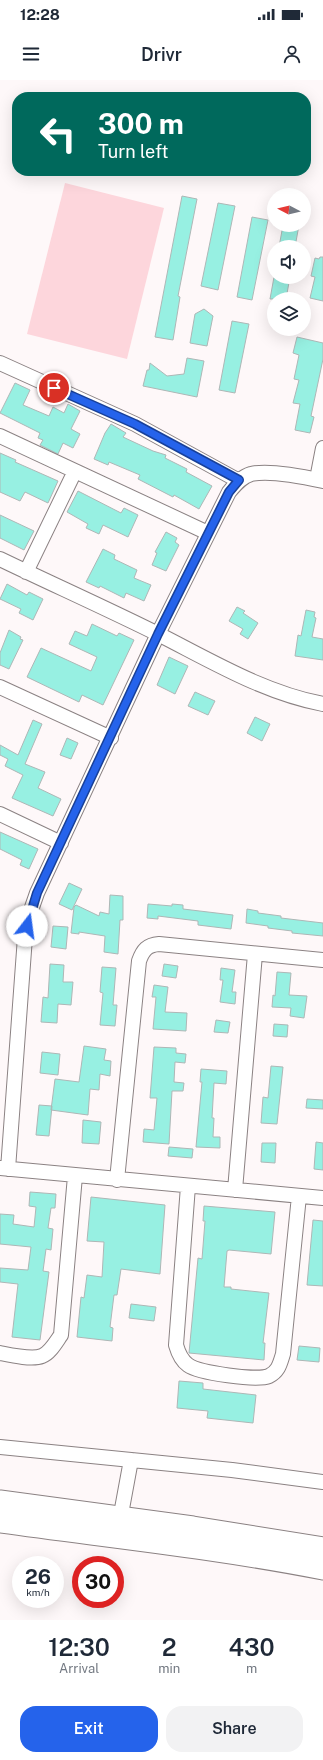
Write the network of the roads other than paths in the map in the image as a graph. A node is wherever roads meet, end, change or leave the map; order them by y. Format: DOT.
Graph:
graph roads {
  1 [pos="0,363"];
  2 [pos="0,436"];
  3 [pos="323,448"];
  4 [pos="75,471"];
  5 [pos="239,480"];
  6 [pos="320,480"];
  7 [pos="208,533"];
  8 [pos="0,559"];
  9 [pos="26,572"];
  10 [pos="158,634"];
  11 [pos="0,687"];
  12 [pos="323,704"];
  13 [pos="111,738"];
  14 [pos="0,814"];
  15 [pos="61,843"];
  16 [pos="255,954"];
  17 [pos="323,960"];
  18 [pos="4,1169"];
  19 [pos="76,1176"];
  20 [pos="117,1180"];
  21 [pos="188,1186"];
  22 [pos="235,1190"];
  23 [pos="299,1196"];
  24 [pos="323,1198"];
  25 [pos="0,1353"];
  26 [pos="0,1447"];
  27 [pos="132,1460"];
  28 [pos="323,1482"];
  29 [pos="0,1501"];
  30 [pos="120,1516"];
  31 [pos="0,1522"];
  32 [pos="117,1539"];
  33 [pos="323,1548"];
  34 [pos="323,1569"];
  1 -- 5 [label="street"];
  2 -- 4 [label="street"];
  3 -- 6 [label="street"];
  4 -- 7 [label="street"];
  4 -- 9 [label="street"];
  5 -- 6 [label="street"];
  5 -- 7 [label="street"];
  7 -- 10 [label="street"];
  8 -- 9 [label="street"];
  9 -- 10 [label="street"];
  10 -- 12 [label="street"];
  10 -- 13 [label="street"];
  11 -- 13 [label="street"];
  13 -- 15 [label="street"];
  14 -- 15 [label="street"];
  15 -- 18 [label="street"];
  16 -- 17 [label="street"];
  16 -- 20 [label="street"];
  16 -- 22 [label="street"];
  18 -- 19 [label="street"];
  19 -- 20 [label="street"];
  19 -- 25 [label="street"];
  20 -- 21 [label="street"];
  21 -- 22 [label="street"];
  21 -- 23 [label="street"];
  22 -- 23 [label="street"];
  23 -- 24 [label="street"];
  26 -- 27 [label="street"];
  27 -- 28 [label="street"];
  27 -- 30 [label="street"];
  29 -- 30 [label="highway"];
  30 -- 32 [label="street"];
  30 -- 33 [label="highway"];
  31 -- 32 [label="highway"];
  32 -- 34 [label="highway"];
}
